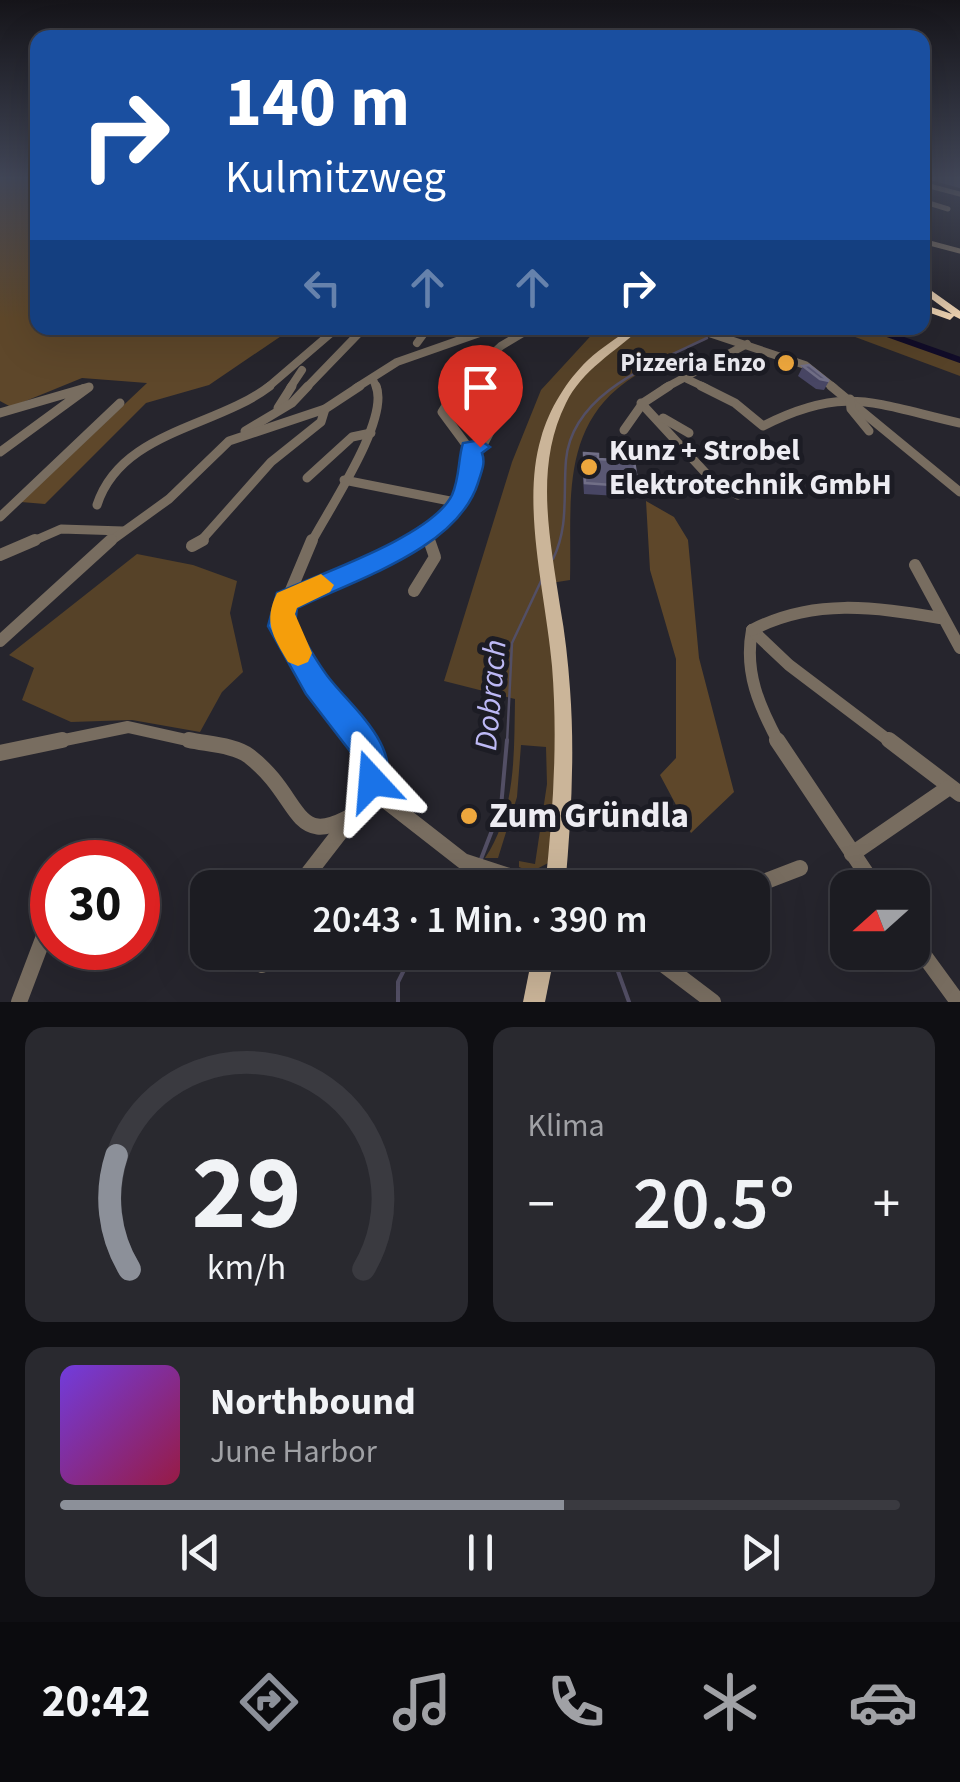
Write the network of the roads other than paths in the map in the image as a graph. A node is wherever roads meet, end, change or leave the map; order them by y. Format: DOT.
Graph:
graph roads {
  1 [pos="930,243"];
  2 [pos="960,251"];
  3 [pos="930,294"];
  4 [pos="930,312"];
  5 [pos="960,321"];
  6 [pos="329,335"];
  7 [pos="357,335"];
  8 [pos="422,335"];
  9 [pos="478,335"];
  10 [pos="519,335"];
  11 [pos="627,335"];
  12 [pos="717,335"];
  13 [pos="474,337"];
  14 [pos="416,343"];
  15 [pos="747,344"];
  16 [pos="498,348"];
  17 [pos="302,370"];
  18 [pos="687,378"];
  19 [pos="373,380"];
  20 [pos="508,398"];
  21 [pos="850,398"];
  22 [pos="120,403"];
  23 [pos="642,403"];
  24 [pos="324,409"];
  25 [pos="0,413"];
  26 [pos="275,413"];
  27 [pos="662,418"];
  28 [pos="960,423"];
  29 [pos="624,430"];
  30 [pos="869,431"];
  31 [pos="371,433"];
  32 [pos="689,434"];
  33 [pos="236,438"];
  34 [pos="470,448"];
  35 [pos="0,452"];
  36 [pos="307,478"];
  37 [pos="344,480"];
  38 [pos="960,492"];
  39 [pos="738,495"];
  40 [pos="460,503"];
  41 [pos="97,505"];
  42 [pos="0,516"];
  43 [pos="124,531"];
  44 [pos="427,534"];
  45 [pos="192,546"];
  46 [pos="0,555"];
  47 [pos="915,564"];
  48 [pos="414,591"];
  49 [pos="286,601"];
  50 [pos="940,618"];
  51 [pos="752,630"];
  52 [pos="0,641"];
  53 [pos="960,648"];
  54 [pos="773,652"];
  55 [pos="745,654"];
  56 [pos="0,753"];
  57 [pos="954,791"];
  58 [pos="381,797"];
  59 [pos="346,826"];
  60 [pos="852,854"];
  61 [pos="800,868"];
  62 [pos="311,870"];
  63 [pos="489,870"];
  64 [pos="556,870"];
  65 [pos="863,870"];
  66 [pos="770,880"];
  67 [pos="930,963"];
  68 [pos="31,970"];
  69 [pos="540,970"];
  70 [pos="671,970"];
  71 [pos="19,1002"];
  72 [pos="534,1002"];
  73 [pos="714,1002"];
  74 [pos="958,1002"];
  1 -- 2 [label="street"];
  3 -- 5 [label="highway"];
  4 -- 5 [label="highway"];
  6 -- 41 [label="street"];
  7 -- 26 [label="street"];
  8 -- 14 [label="street"];
  9 -- 13 [label="street"];
  10 -- 16 [label="street"];
  11 -- 64 [label="main road"];
  12 -- 15 [label="street"];
  13 -- 16 [label="street"];
  13 -- 19 [label="street"];
  15 -- 18 [label="street"];
  15 -- 21 [label="street"];
  16 -- 34 [label="street"];
  17 -- 26 [label="street"];
  18 -- 21 [label="street"];
  18 -- 23 [label="street"];
  19 -- 24 [label="street"];
  19 -- 31 [label="street"];
  20 -- 34 [label="street"];
  21 -- 28 [label="street"];
  21 -- 30 [label="street"];
  21 -- 38 [label="street"];
  22 -- 42 [label="street"];
  23 -- 27 [label="street"];
  23 -- 29 [label="street"];
  24 -- 33 [label="street"];
  24 -- 45 [label="street"];
  25 -- 35 [label="street"];
  26 -- 33 [label="street"];
  27 -- 32 [label="street"];
  27 -- 39 [label="street"];
  31 -- 36 [label="street"];
  31 -- 37 [label="street"];
  33 -- 43 [label="street"];
  34 -- 40 [label="street"];
  37 -- 40 [label="street"];
  37 -- 49 [label="street"];
  40 -- 44 [label="street"];
  43 -- 46 [label="street"];
  43 -- 52 [label="street"];
  44 -- 48 [label="street"];
  44 -- 49 [label="street"];
  47 -- 50 [label="street"];
  49 -- 58 [label="street"];
  50 -- 51 [label="street"];
  50 -- 53 [label="street"];
  51 -- 54 [label="street"];
  51 -- 55 [label="street"];
  54 -- 55 [label="street"];
  54 -- 57 [label="street"];
  55 -- 60 [label="street"];
  56 -- 59 [label="street"];
  57 -- 60 [label="street"];
  58 -- 59 [label="street"];
  58 -- 63 [label="street"];
  59 -- 62 [label="street"];
  60 -- 65 [label="street"];
  61 -- 66 [label="street"];
  67 -- 74 [label="street"];
  68 -- 71 [label="street"];
  69 -- 72 [label="main road"];
  70 -- 73 [label="street"];
}
